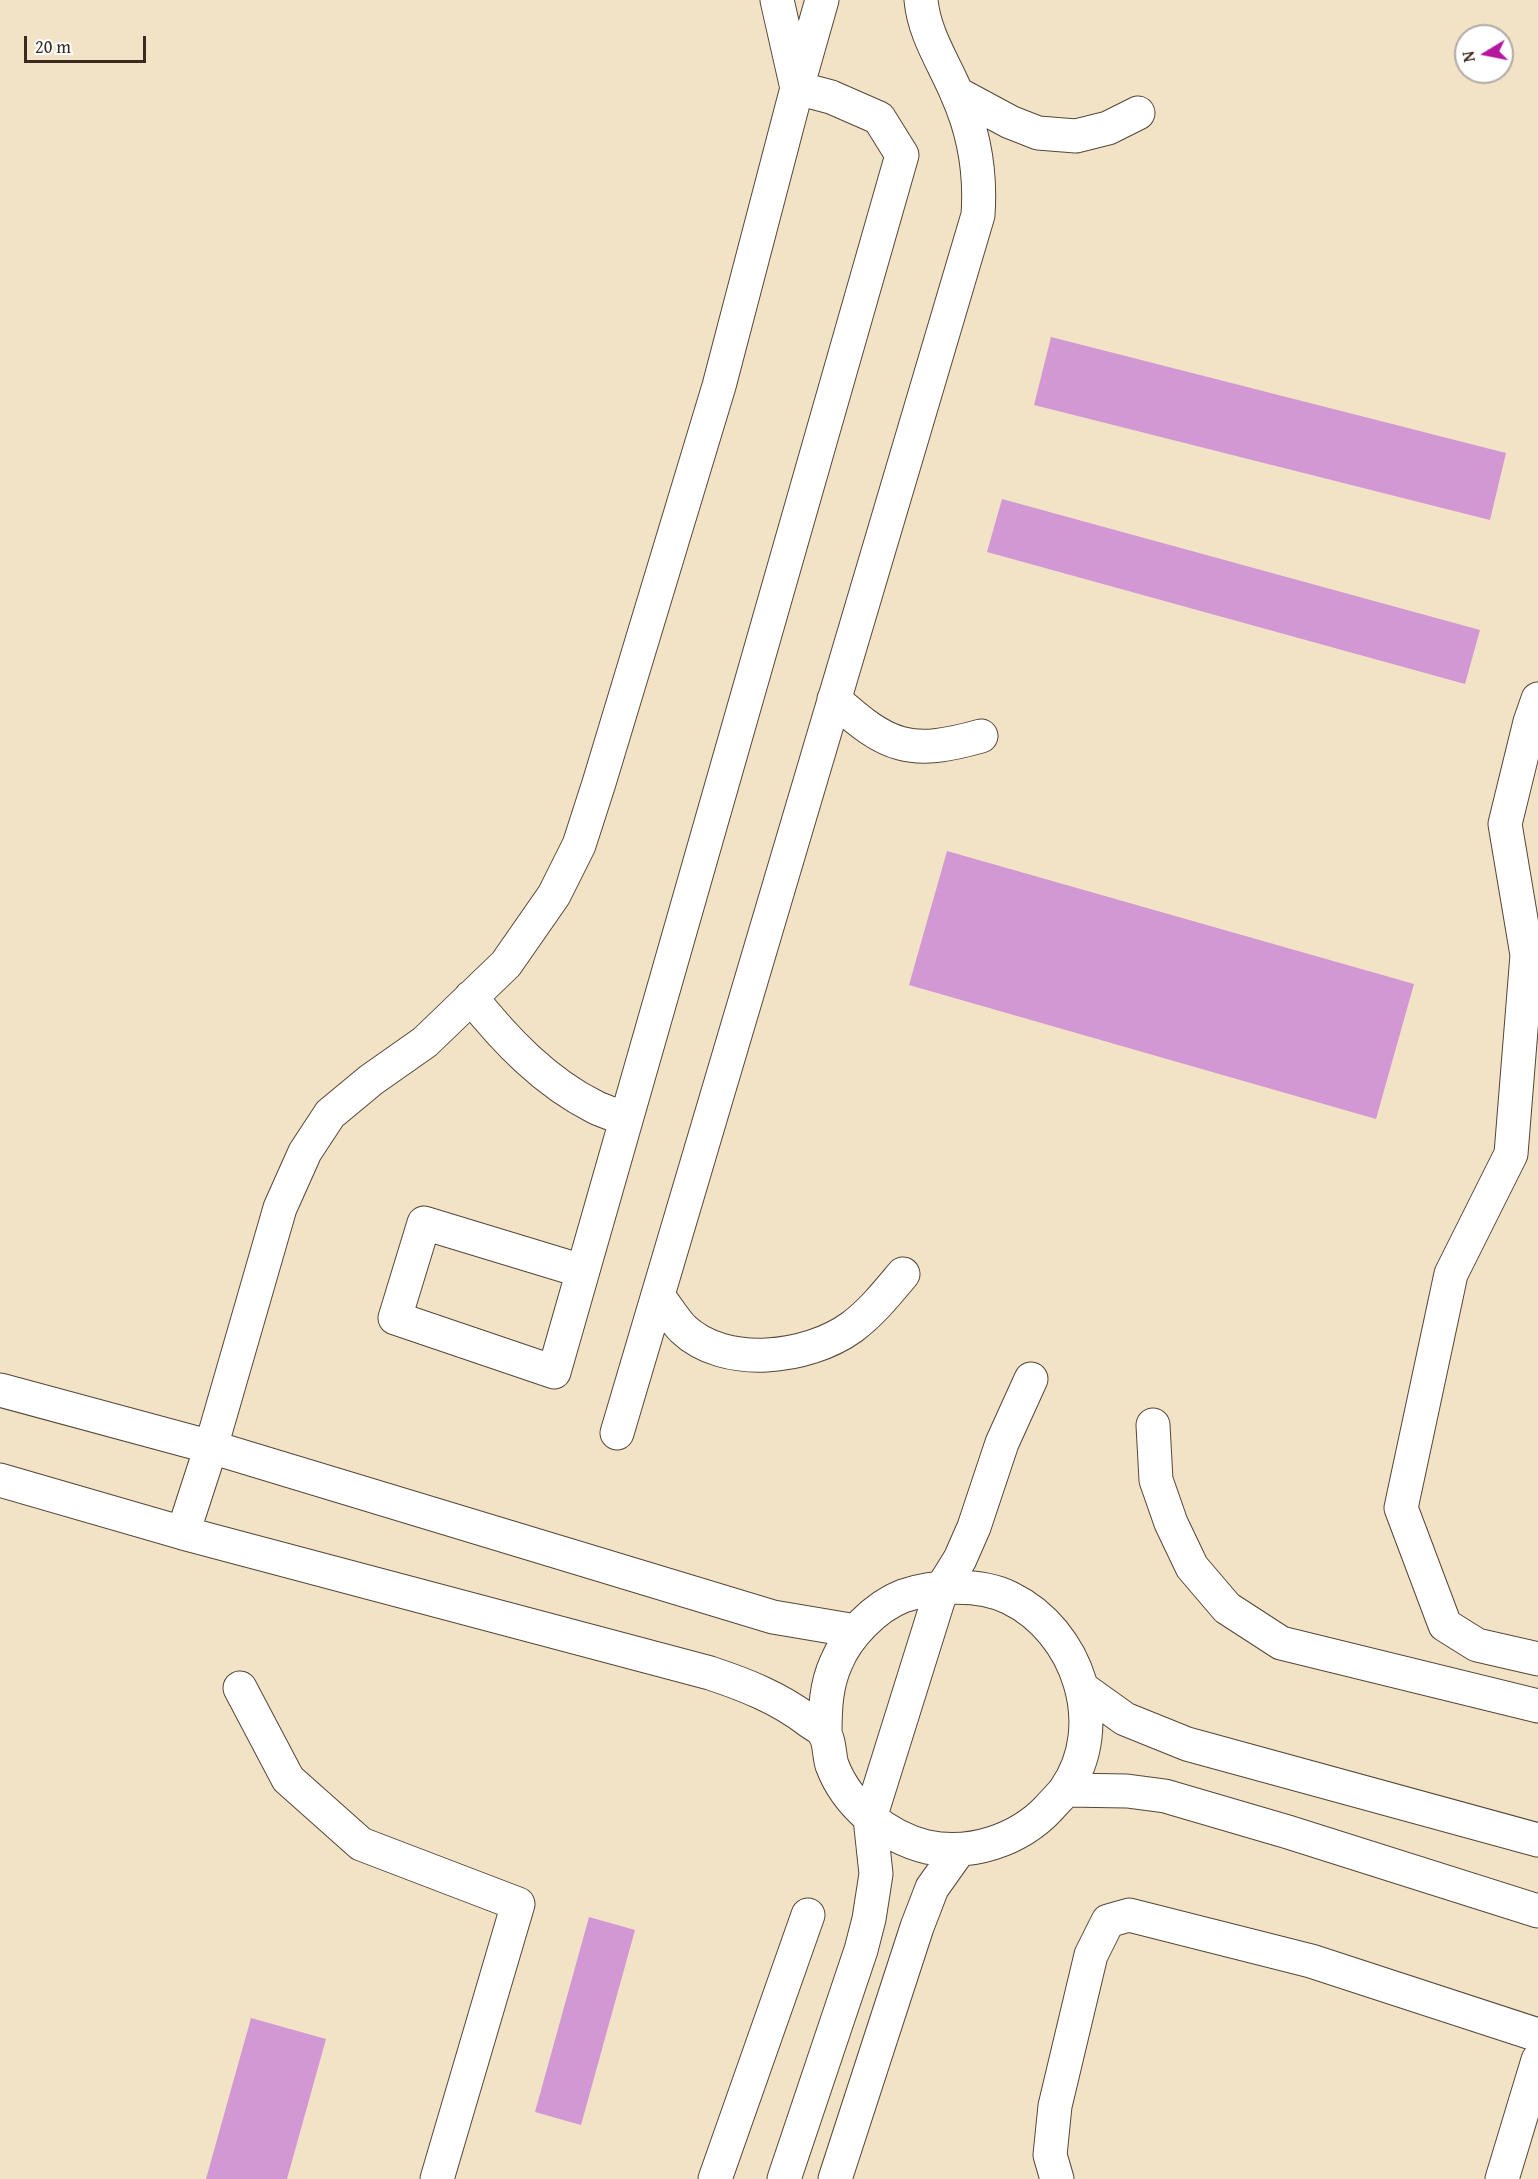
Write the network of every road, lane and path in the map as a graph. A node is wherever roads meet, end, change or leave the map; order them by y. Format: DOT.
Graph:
graph roads {
  1 [pos="777,0"];
  2 [pos="822,0"];
  3 [pos="921,0"];
  4 [pos="797,88"];
  5 [pos="958,94"];
  6 [pos="1138,112"];
  7 [pos="834,699"];
  8 [pos="1538,699"];
  9 [pos="981,736"];
  10 [pos="471,998"];
  11 [pos="626,1119"];
  12 [pos="582,1271"];
  13 [pos="903,1274"];
  14 [pos="658,1296"];
  15 [pos="1031,1380"];
  16 [pos="0,1390"];
  17 [pos="1154,1425"];
  18 [pos="618,1433"];
  19 [pos="211,1447"];
  20 [pos="0,1480"];
  21 [pos="183,1533"];
  22 [pos="942,1588"];
  23 [pos="856,1631"];
  24 [pos="1537,1660"];
  25 [pos="1391,1668"];
  26 [pos="240,1688"];
  27 [pos="1083,1689"];
  28 [pos="1538,1706"];
  29 [pos="825,1733"];
  30 [pos="1066,1790"];
  31 [pos="870,1818"];
  32 [pos="1538,1840"];
  33 [pos="959,1850"];
  34 [pos="1538,1911"];
  35 [pos="808,1915"];
  36 [pos="1538,2035"];
  37 [pos="1538,2060"];
  38 [pos="437,2179"];
  39 [pos="715,2179"];
  40 [pos="784,2179"];
  41 [pos="835,2179"];
  42 [pos="1057,2179"];
  43 [pos="1502,2179"];
  1 -- 4 [label="street"];
  2 -- 4 [label="street"];
  3 -- 5 [label="street"];
  4 -- 10 [label="street"];
  4 -- 11 [label="street"];
  5 -- 6 [label="street"];
  5 -- 7 [label="street"];
  7 -- 9 [label="street"];
  7 -- 14 [label="street"];
  8 -- 24 [label="street"];
  10 -- 11 [label="street"];
  10 -- 19 [label="street"];
  11 -- 12 [label="street"];
  12 -- 12 [label="street"];
  13 -- 14 [label="street"];
  14 -- 18 [label="street"];
  15 -- 22 [label="street"];
  16 -- 19 [label="street"];
  17 -- 25 [label="street"];
  19 -- 21 [label="street"];
  19 -- 23 [label="street"];
  20 -- 21 [label="street"];
  21 -- 29 [label="street"];
  22 -- 23 [label="street"];
  22 -- 27 [label="street"];
  22 -- 31 [label="street"];
  23 -- 29 [label="street"];
  24 -- 25 [label="street"];
  25 -- 28 [label="street"];
  26 -- 38 [label="street"];
  27 -- 30 [label="street"];
  27 -- 32 [label="street"];
  29 -- 31 [label="street"];
  30 -- 33 [label="street"];
  30 -- 34 [label="street"];
  31 -- 33 [label="street"];
  31 -- 40 [label="street"];
  33 -- 41 [label="street"];
  35 -- 39 [label="street"];
  36 -- 42 [label="street"];
  37 -- 43 [label="street"];
}
